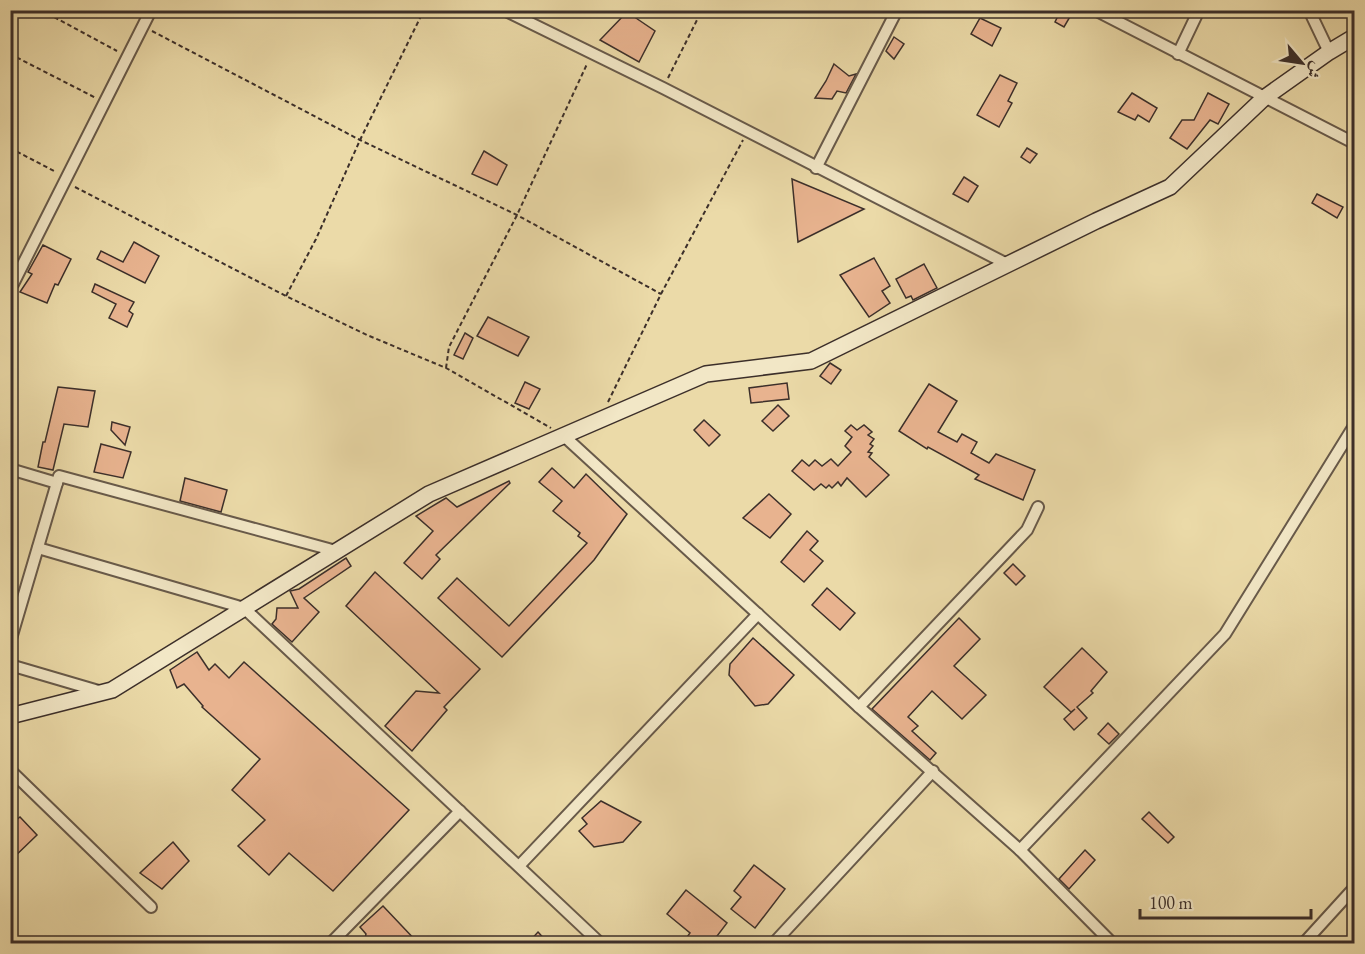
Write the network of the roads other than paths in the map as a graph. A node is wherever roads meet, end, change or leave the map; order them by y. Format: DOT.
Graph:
graph roads {
  1 [pos="151,10"];
  2 [pos="504,10"];
  3 [pos="897,10"];
  4 [pos="1095,10"];
  5 [pos="1199,10"];
  6 [pos="1309,10"];
  7 [pos="1354,37"];
  8 [pos="1329,52"];
  9 [pos="1178,54"];
  10 [pos="1264,98"];
  11 [pos="1354,143"];
  12 [pos="816,168"];
  13 [pos="1007,264"];
  14 [pos="13,284"];
  15 [pos="1354,426"];
  16 [pos="564,436"];
  17 [pos="10,469"];
  18 [pos="57,483"];
  19 [pos="1038,507"];
  20 [pos="38,548"];
  21 [pos="336,551"];
  22 [pos="244,608"];
  23 [pos="758,614"];
  24 [pos="10,642"];
  25 [pos="10,665"];
  26 [pos="102,692"];
  27 [pos="860,707"];
  28 [pos="10,716"];
  29 [pos="10,770"];
  30 [pos="933,771"];
  31 [pos="460,811"];
  32 [pos="1020,850"];
  33 [pos="519,866"];
  34 [pos="1354,888"];
  35 [pos="151,908"];
  36 [pos="1104,935"];
  37 [pos="330,944"];
  38 [pos="601,944"];
  39 [pos="773,944"];
  40 [pos="1096,944"];
  41 [pos="1113,944"];
  42 [pos="1303,944"];
  1 -- 14 [label="street"];
  2 -- 12 [label="street"];
  3 -- 12 [label="street"];
  4 -- 9 [label="street"];
  5 -- 9 [label="street"];
  6 -- 8 [label="street"];
  7 -- 8 [label="street"];
  8 -- 10 [label="street"];
  9 -- 10 [label="street"];
  10 -- 11 [label="street"];
  10 -- 13 [label="street"];
  12 -- 13 [label="street"];
  13 -- 16 [label="street"];
  15 -- 32 [label="street"];
  16 -- 21 [label="street"];
  16 -- 23 [label="street"];
  17 -- 18 [label="street"];
  18 -- 20 [label="street"];
  18 -- 21 [label="street"];
  19 -- 27 [label="street"];
  20 -- 22 [label="street"];
  20 -- 24 [label="street"];
  21 -- 22 [label="street"];
  22 -- 26 [label="street"];
  22 -- 31 [label="street"];
  23 -- 27 [label="street"];
  23 -- 33 [label="street"];
  25 -- 26 [label="street"];
  26 -- 28 [label="street"];
  27 -- 30 [label="street"];
  29 -- 35 [label="street"];
  30 -- 32 [label="street"];
  30 -- 39 [label="street"];
  31 -- 33 [label="street"];
  31 -- 37 [label="street"];
  32 -- 36 [label="street"];
  33 -- 38 [label="street"];
  34 -- 42 [label="street"];
  36 -- 40 [label="street"];
  36 -- 41 [label="street"];
}
